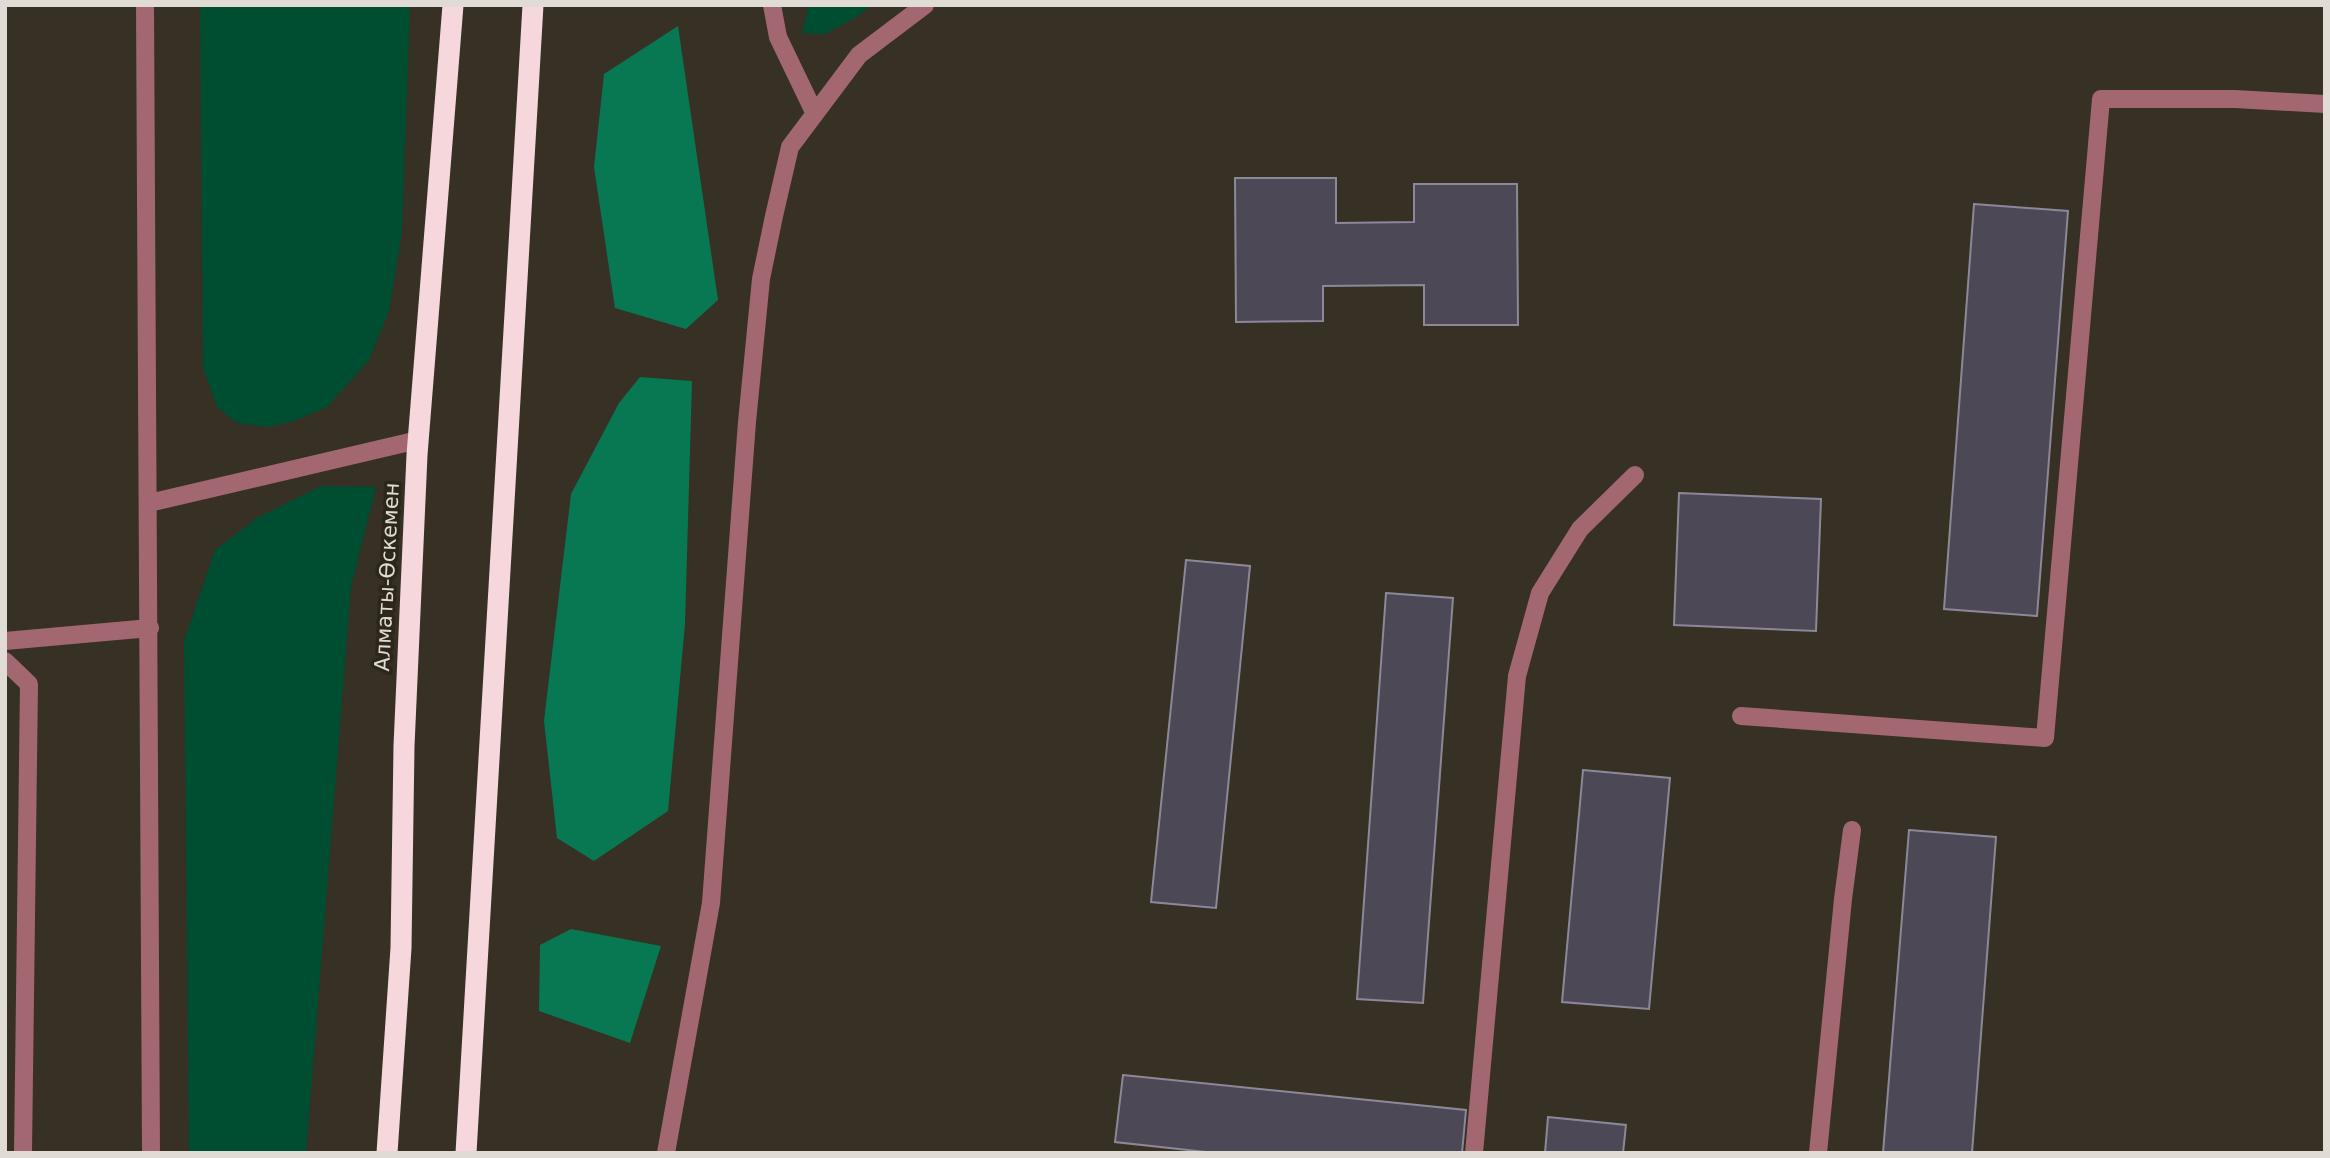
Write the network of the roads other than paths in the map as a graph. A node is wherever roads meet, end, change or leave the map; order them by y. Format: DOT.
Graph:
graph roads {
  1 [pos="145,5"];
  2 [pos="453,5"];
  3 [pos="533,5"];
  4 [pos="772,5"];
  5 [pos="925,5"];
  6 [pos="2325,104"];
  7 [pos="815,114"];
  8 [pos="418,440"];
  9 [pos="1635,475"];
  10 [pos="149,503"];
  11 [pos="150,628"];
  12 [pos="5,641"];
  13 [pos="5,661"];
  14 [pos="1741,716"];
  15 [pos="1852,830"];
  16 [pos="23,1153"];
  17 [pos="151,1153"];
  18 [pos="387,1153"];
  19 [pos="466,1153"];
  20 [pos="666,1153"];
  21 [pos="1474,1153"];
  22 [pos="1818,1153"];
  1 -- 10 [label="street"];
  2 -- 8 [label="highway, Алматы-Өскемен"];
  3 -- 19 [label="highway"];
  4 -- 7 [label="street"];
  5 -- 7 [label="street"];
  6 -- 14 [label="street"];
  7 -- 20 [label="street"];
  8 -- 10 [label="street"];
  8 -- 18 [label="highway, Алматы-Өскемен"];
  9 -- 21 [label="street"];
  10 -- 11 [label="street"];
  11 -- 12 [label="street"];
  11 -- 17 [label="street"];
  13 -- 16 [label="street"];
  15 -- 22 [label="street"];
}
